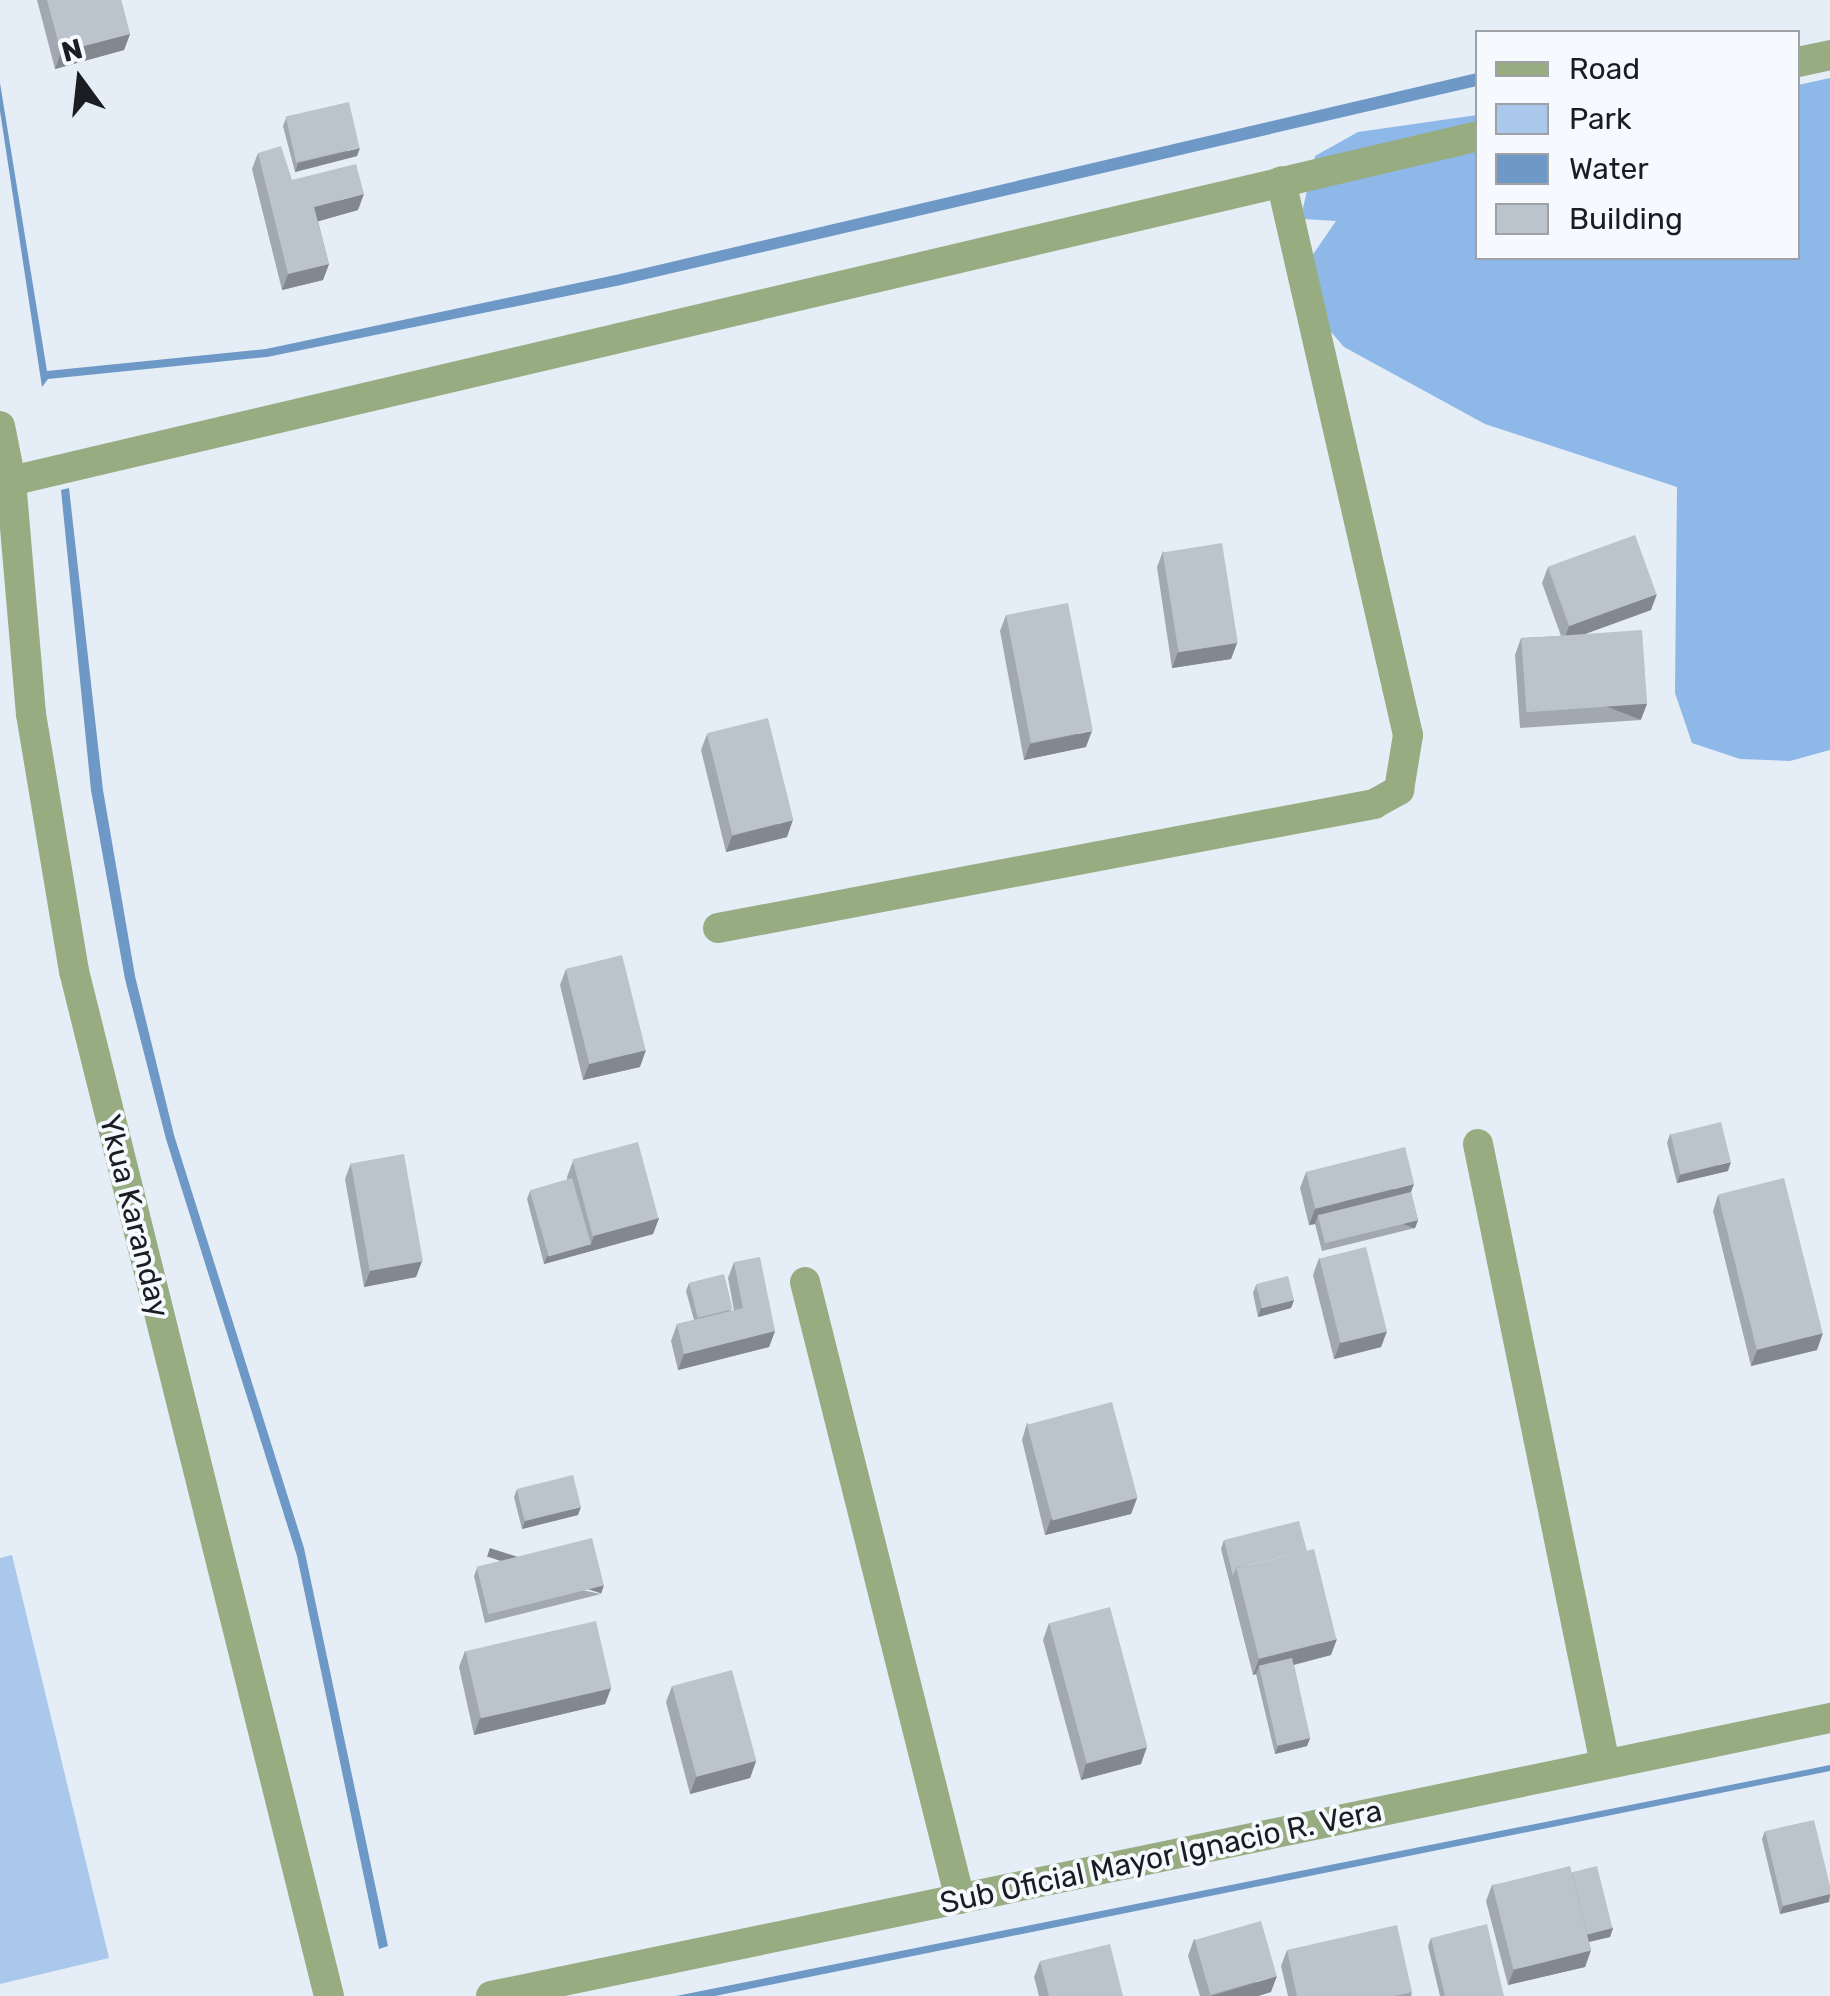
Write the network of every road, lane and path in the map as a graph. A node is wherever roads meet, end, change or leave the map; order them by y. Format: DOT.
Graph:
graph roads {
  1 [pos="1830,55"];
  2 [pos="1800,62"];
  3 [pos="1475,137"];
  4 [pos="1282,181"];
  5 [pos="0,426"];
  6 [pos="11,481"];
  7 [pos="718,928"];
  8 [pos="1478,1144"];
  9 [pos="805,1282"];
  10 [pos="1830,1718"];
  11 [pos="1605,1764"];
  12 [pos="960,1899"];
  13 [pos="329,1996"];
  14 [pos="492,1996"];
  1 -- 2 [label="street"];
  3 -- 4 [label="street"];
  4 -- 6 [label="street"];
  4 -- 7 [label="street"];
  5 -- 6 [label="street, Ykua Karanday"];
  6 -- 13 [label="street, Ykua Karanday"];
  8 -- 11 [label="street"];
  9 -- 12 [label="street"];
  10 -- 11 [label="street, Sub Oficial Mayor Ignacio R. Vera"];
  11 -- 12 [label="street, Sub Oficial Mayor Ignacio R. Vera"];
  12 -- 14 [label="street, Sub Oficial Mayor Ignacio R. Vera"];
}
